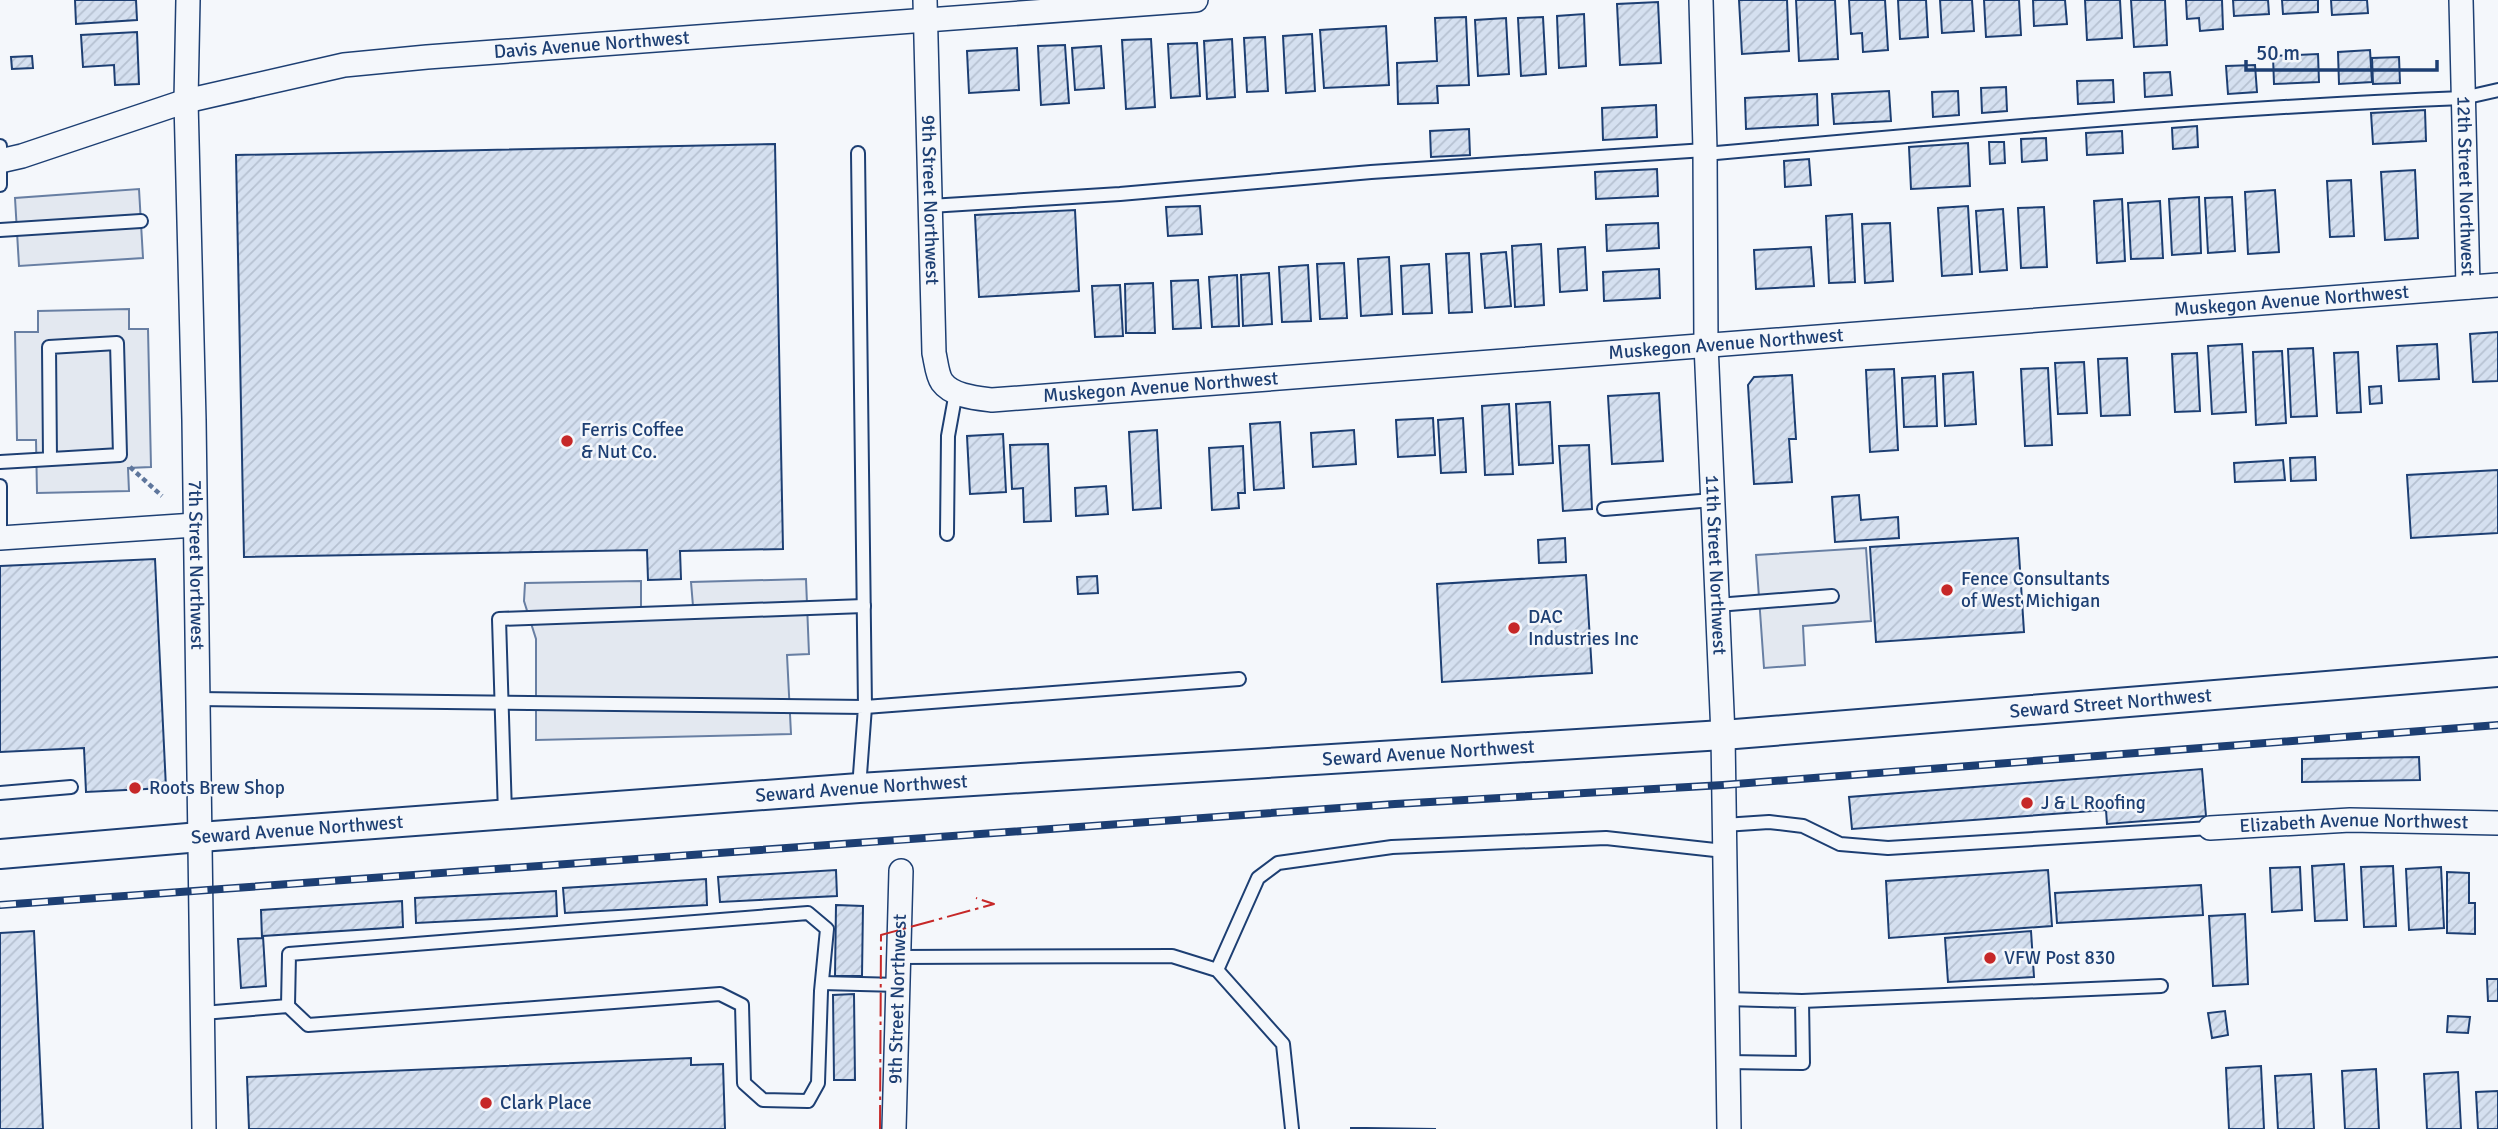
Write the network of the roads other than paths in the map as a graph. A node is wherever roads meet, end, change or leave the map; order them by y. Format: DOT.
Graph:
graph roads {
  1 [pos="188,0"];
  2 [pos="1196,0"];
  3 [pos="1701,0"];
  4 [pos="2461,0"];
  5 [pos="925,10"];
  6 [pos="2498,90"];
  7 [pos="2463,98"];
  8 [pos="186,101"];
  9 [pos="0,146"];
  10 [pos="1705,152"];
  11 [pos="858,153"];
  12 [pos="0,161"];
  13 [pos="0,185"];
  14 [pos="930,206"];
  15 [pos="141,221"];
  16 [pos="0,230"];
  17 [pos="2498,285"];
  18 [pos="2468,287"];
  19 [pos="1706,344"];
  20 [pos="956,392"];
  21 [pos="50,459"];
  22 [pos="0,462"];
  23 [pos="0,486"];
  24 [pos="1713,500"];
  25 [pos="1604,509"];
  26 [pos="195,525"];
  27 [pos="947,534"];
  28 [pos="0,538"];
  29 [pos="1832,596"];
  30 [pos="1717,605"];
  31 [pos="864,606"];
  32 [pos="2498,672"];
  33 [pos="1239,679"];
  34 [pos="198,699"];
  35 [pos="503,702"];
  36 [pos="865,707"];
  37 [pos="1723,735"];
  38 [pos="71,787"];
  39 [pos="859,789"];
  40 [pos="0,793"];
  41 [pos="505,814"];
  42 [pos="2498,823"];
  43 [pos="1724,825"];
  44 [pos="2210,828"];
  45 [pos="200,836"];
  46 [pos="1724,850"];
  47 [pos="0,854"];
  48 [pos="901,871"];
  49 [pos="899,957"];
  50 [pos="1217,970"];
  51 [pos="822,983"];
  52 [pos="899,985"];
  53 [pos="2161,986"];
  54 [pos="1726,999"];
  55 [pos="1802,1001"];
  56 [pos="288,1006"];
  57 [pos="203,1013"];
  58 [pos="1728,1062"];
  59 [pos="204,1129"];
  60 [pos="894,1129"];
  61 [pos="1292,1129"];
  62 [pos="1729,1129"];
  1 -- 8 [label="street, 7th Street Northwest"];
  2 -- 5 [label="street, Davis Avenue Northwest"];
  3 -- 10 [label="street, 11th Street Northwest"];
  4 -- 7 [label="street, 12th Street Northwest"];
  5 -- 8 [label="street, Davis Avenue Northwest"];
  5 -- 14 [label="street, 9th Street Northwest"];
  6 -- 7 [label="lane"];
  7 -- 10 [label="lane"];
  7 -- 18 [label="street, 12th Street Northwest"];
  8 -- 12 [label="street, Davis Avenue Northwest"];
  8 -- 26 [label="street, 7th Street Northwest"];
  9 -- 12 [label="lane"];
  10 -- 14 [label="lane"];
  10 -- 19 [label="street, 11th Street Northwest"];
  11 -- 31 [label="lane"];
  12 -- 13 [label="lane"];
  14 -- 20 [label="street, 9th Street Northwest"];
  15 -- 16 [label="lane"];
  17 -- 18 [label="street, Muskegon Avenue Northwest"];
  18 -- 19 [label="street, Muskegon Avenue Northwest"];
  19 -- 20 [label="street, Muskegon Avenue Northwest"];
  19 -- 24 [label="street, 11th Street Northwest"];
  20 -- 27 [label="lane"];
  21 -- 21 [label="lane"];
  21 -- 22 [label="lane"];
  23 -- 28 [label="lane"];
  24 -- 25 [label="lane"];
  24 -- 30 [label="street, 11th Street Northwest"];
  26 -- 28 [label="street"];
  26 -- 34 [label="street, 7th Street Northwest"];
  29 -- 30 [label="lane"];
  30 -- 37 [label="street, 11th Street Northwest"];
  31 -- 35 [label="lane"];
  31 -- 36 [label="lane"];
  32 -- 37 [label="street, Seward Street Northwest"];
  33 -- 36 [label="lane"];
  34 -- 35 [label="lane"];
  34 -- 45 [label="street, 7th Street Northwest"];
  35 -- 36 [label="lane"];
  35 -- 41 [label="lane"];
  36 -- 39 [label="lane"];
  37 -- 39 [label="street, Seward Avenue Northwest"];
  37 -- 43 [label="street, 11th Street Northwest"];
  38 -- 40 [label="lane"];
  39 -- 41 [label="street, Seward Avenue Northwest"];
  41 -- 45 [label="street, Seward Avenue Northwest"];
  42 -- 44 [label="street, Elizabeth Avenue Northwest"];
  43 -- 44 [label="lane"];
  43 -- 46 [label="street, 11th Street Northwest"];
  45 -- 47 [label="street, Seward Avenue Northwest"];
  45 -- 57 [label="street, 7th Street Northwest"];
  46 -- 50 [label="lane"];
  46 -- 54 [label="street, 11th Street Northwest"];
  48 -- 49 [label="street, 9th Street Northwest"];
  49 -- 50 [label="lane"];
  49 -- 52 [label="street, 9th Street Northwest"];
  50 -- 61 [label="lane"];
  51 -- 52 [label="lane"];
  51 -- 56 [label="lane"];
  51 -- 56 [label="lane"];
  52 -- 60 [label="street, 9th Street Northwest"];
  53 -- 55 [label="lane"];
  54 -- 55 [label="lane"];
  54 -- 58 [label="street, 11th Street Northwest"];
  55 -- 58 [label="lane"];
  56 -- 57 [label="lane"];
  57 -- 59 [label="street, 7th Street Northwest"];
  58 -- 62 [label="street, 11th Street Northwest"];
}
